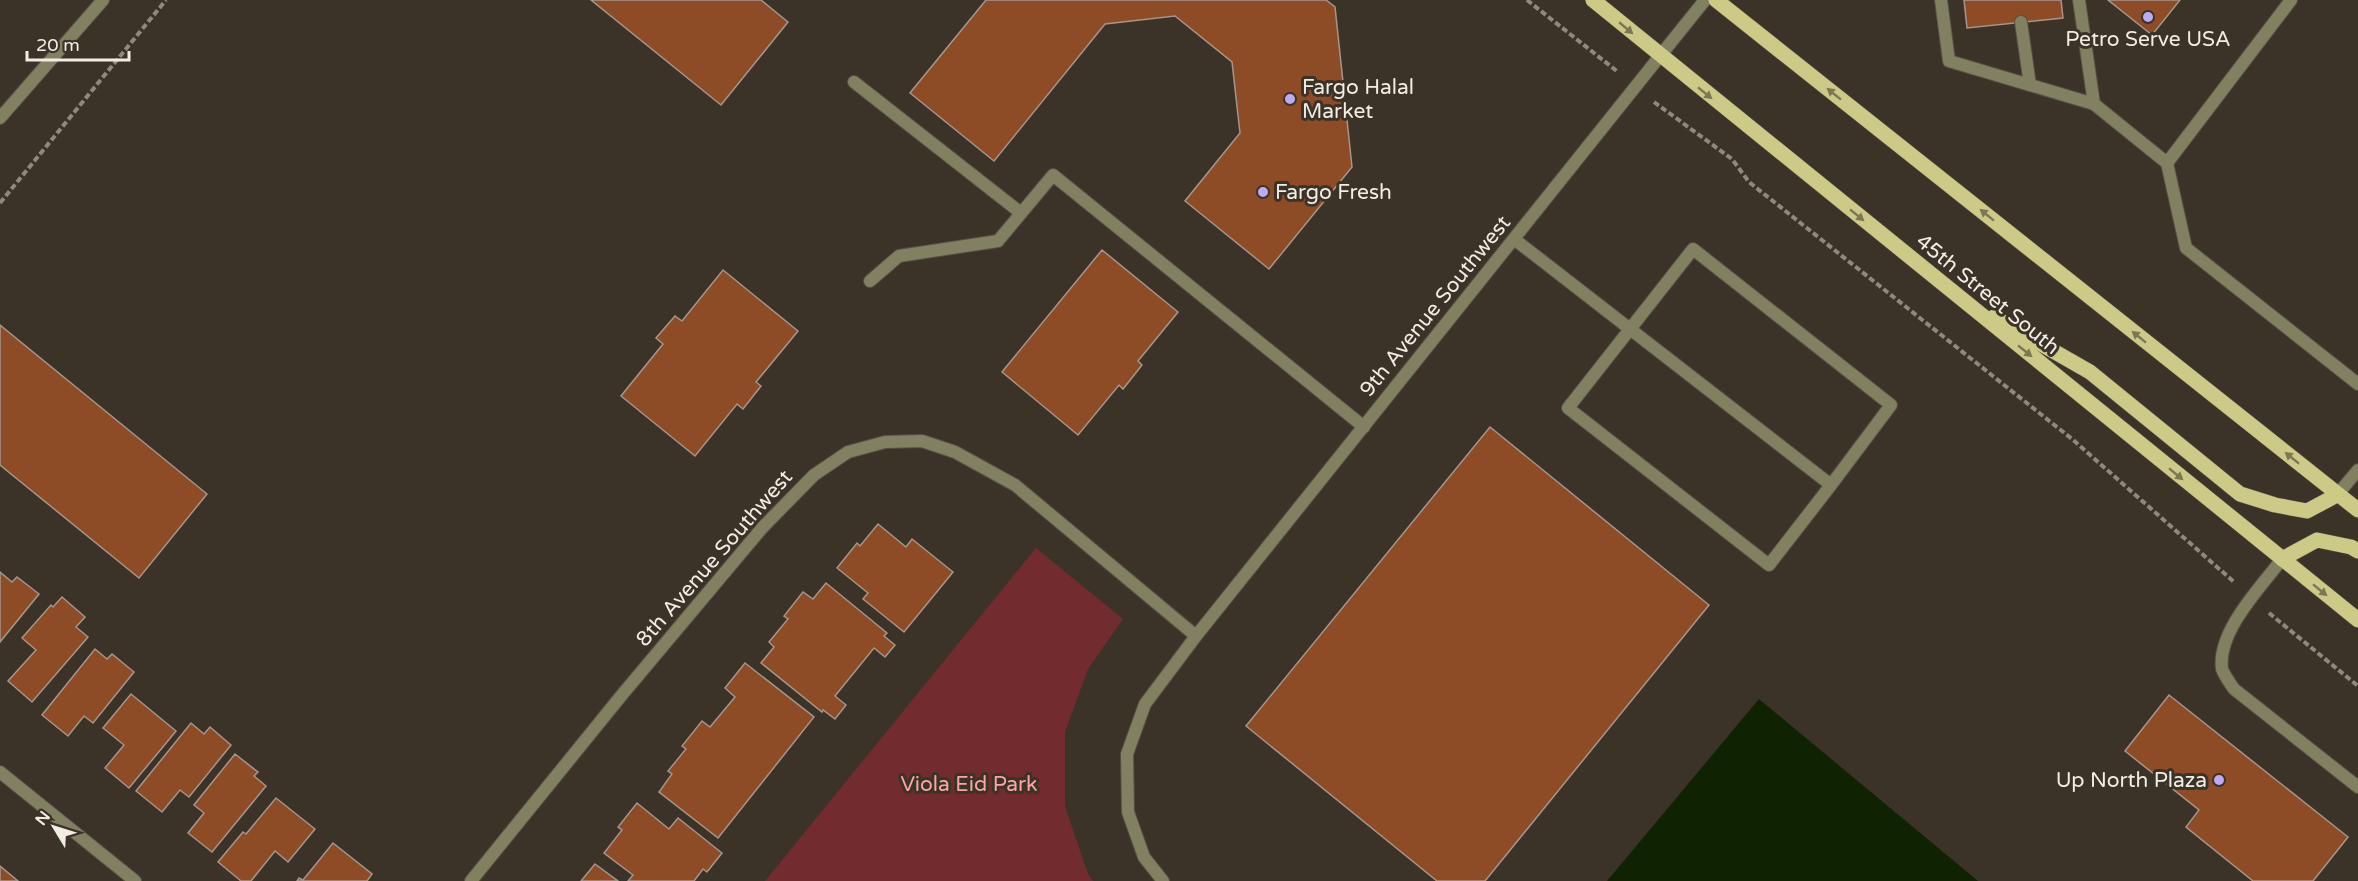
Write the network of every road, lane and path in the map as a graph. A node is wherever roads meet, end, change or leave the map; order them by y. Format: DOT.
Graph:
graph roads {
  1 [pos="103,0"];
  2 [pos="166,0"];
  3 [pos="1527,0"];
  4 [pos="1593,0"];
  5 [pos="1705,0"];
  6 [pos="1716,0"];
  7 [pos="1941,0"];
  8 [pos="2079,0"];
  9 [pos="2291,0"];
  10 [pos="2021,22"];
  11 [pos="1584,46"];
  12 [pos="1660,56"];
  13 [pos="854,82"];
  14 [pos="2030,85"];
  15 [pos="2094,104"];
  16 [pos="0,118"];
  17 [pos="1684,126"];
  18 [pos="2167,163"];
  19 [pos="0,203"];
  20 [pos="1022,213"];
  21 [pos="1514,239"];
  22 [pos="870,281"];
  23 [pos="1953,293"];
  24 [pos="1629,328"];
  25 [pos="2358,384"];
  26 [pos="1364,427"];
  27 [pos="2358,470"];
  28 [pos="1831,485"];
  29 [pos="2337,495"];
  30 [pos="2358,510"];
  31 [pos="2358,551"];
  32 [pos="2282,559"];
  33 [pos="2252,598"];
  34 [pos="2358,620"];
  35 [pos="1196,636"];
  36 [pos="2358,686"];
  37 [pos="0,772"];
  38 [pos="2358,787"];
  39 [pos="135,881"];
  40 [pos="471,881"];
  41 [pos="1163,881"];
  1 -- 16 [label="street"];
  2 -- 19 [label="path"];
  3 -- 11 [label="path"];
  4 -- 12 [label="main road, 45th Street South, one-way"];
  5 -- 12 [label="street, 9th Avenue Southwest"];
  29 -- 6 [label="main road, one-way"];
  7 -- 14 [label="street"];
  8 -- 15 [label="street"];
  9 -- 18 [label="street"];
  10 -- 14 [label="street"];
  12 -- 21 [label="street, 9th Avenue Southwest"];
  12 -- 23 [label="main road, 45th Street South, one-way"];
  13 -- 20 [label="street"];
  14 -- 15 [label="street"];
  15 -- 18 [label="street"];
  17 -- 33 [label="path"];
  18 -- 25 [label="street"];
  20 -- 22 [label="street"];
  20 -- 26 [label="street"];
  21 -- 24 [label="street"];
  21 -- 26 [label="street, 9th Avenue Southwest"];
  23 -- 29 [label="main road"];
  23 -- 32 [label="main road, 45th Street South, one-way"];
  24 -- 28 [label="street"];
  24 -- 28 [label="street"];
  24 -- 28 [label="street"];
  26 -- 35 [label="street, 9th Avenue Southwest"];
  27 -- 29 [label="street"];
  29 -- 30 [label="main road"];
  31 -- 32 [label="main road"];
  32 -- 33 [label="street"];
  32 -- 34 [label="main road, 45th Street South, one-way"];
  33 -- 36 [label="path"];
  33 -- 38 [label="street"];
  35 -- 40 [label="street, 8th Avenue Southwest"];
  35 -- 41 [label="street, 9th Avenue Southwest"];
  37 -- 39 [label="street"];
}
